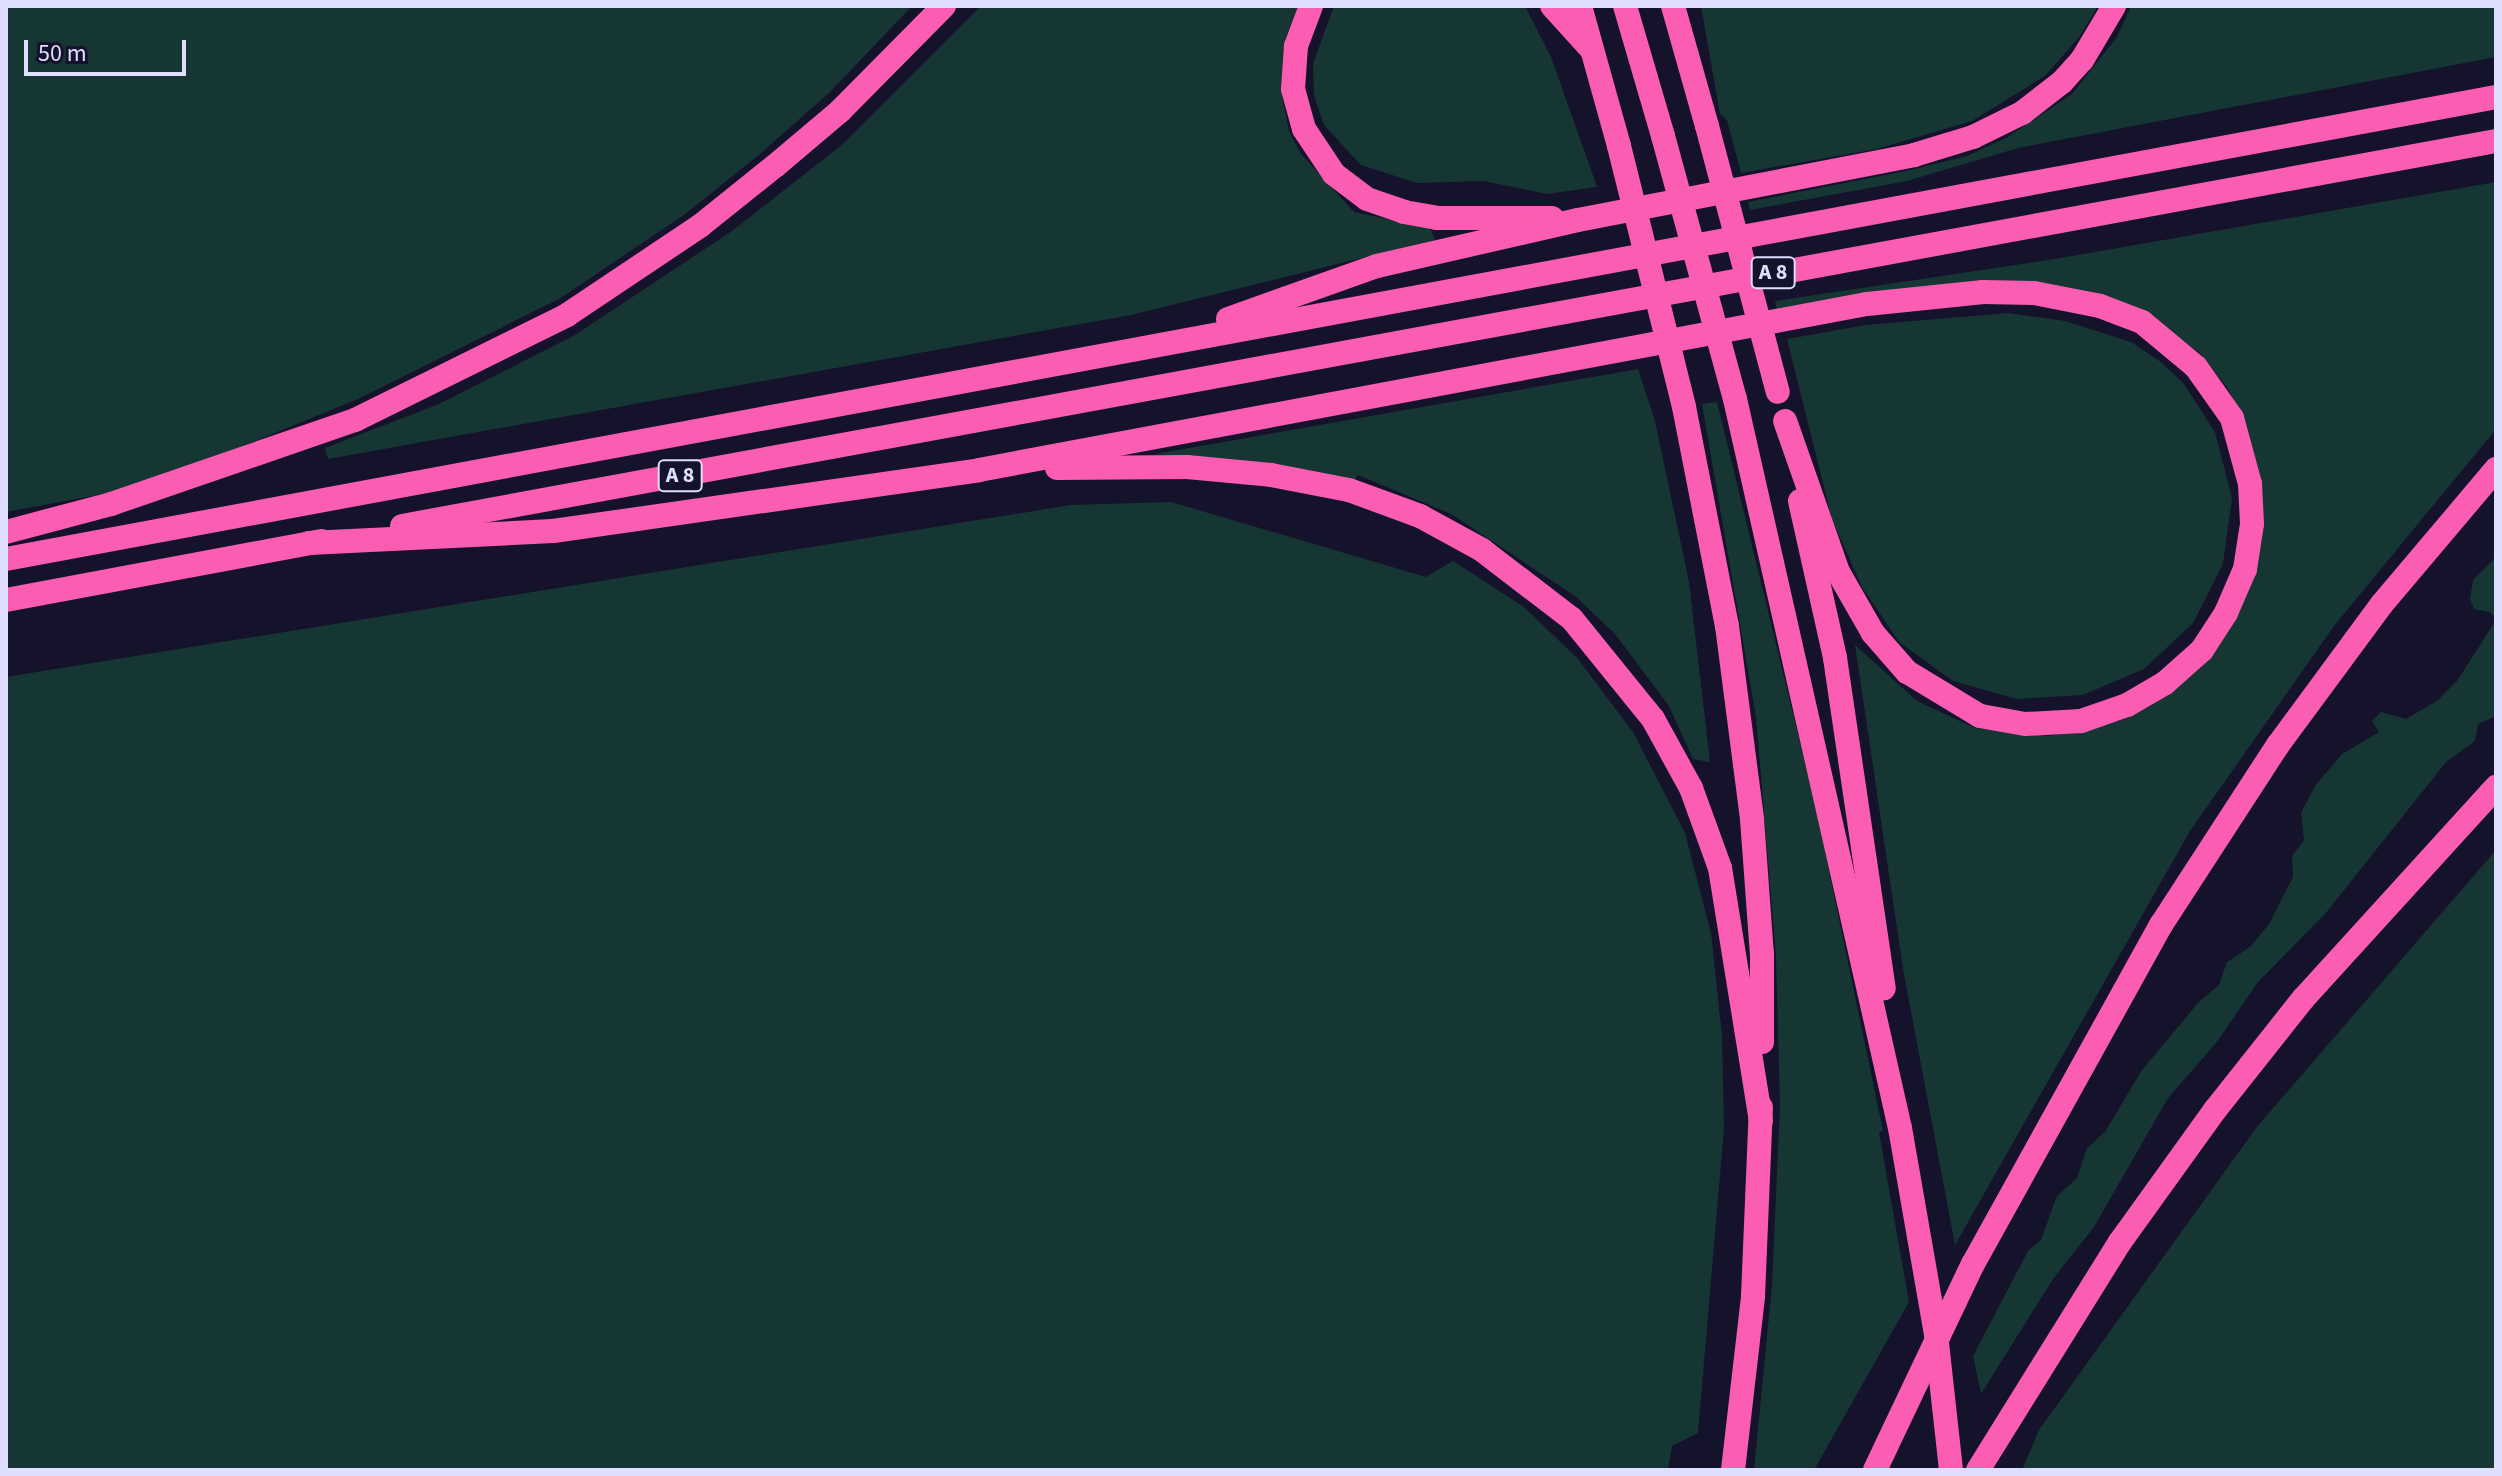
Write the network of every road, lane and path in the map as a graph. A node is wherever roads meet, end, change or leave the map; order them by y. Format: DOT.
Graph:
graph roads {
  1 [pos="944,6"];
  2 [pos="1311,6"];
  3 [pos="1552,6"];
  4 [pos="1580,6"];
  5 [pos="1625,6"];
  6 [pos="1673,6"];
  7 [pos="1682,6"];
  8 [pos="2114,6"];
  9 [pos="1680,32"];
  10 [pos="1593,51"];
  11 [pos="2496,97"];
  12 [pos="2496,141"];
  13 [pos="1578,220"];
  14 [pos="1161,342"];
  15 [pos="1785,421"];
  16 [pos="2496,469"];
  17 [pos="979,470"];
  18 [pos="6,532"];
  19 [pos="309,543"];
  20 [pos="6,559"];
  21 [pos="6,600"];
  22 [pos="2496,787"];
  23 [pos="1894,1098"];
  24 [pos="1761,1121"];
  25 [pos="1733,1470"];
  26 [pos="1875,1470"];
  27 [pos="1951,1470"];
  28 [pos="1978,1470"];
  1 -- 18 [label="highway"];
  2 -- 13 [label="highway"];
  3 -- 10 [label="highway"];
  4 -- 10 [label="highway"];
  5 -- 23 [label="highway, bridge"];
  6 -- 9 [label="highway"];
  7 -- 9 [label="highway"];
  8 -- 13 [label="highway"];
  9 -- 15 [label="highway, bridge"];
  10 -- 24 [label="highway, bridge"];
  11 -- 14 [label="highway, A 8"];
  12 -- 19 [label="highway, A 8"];
  13 -- 14 [label="highway"];
  14 -- 20 [label="highway, A 8"];
  15 -- 17 [label="highway"];
  15 -- 23 [label="highway"];
  16 -- 26 [label="highway"];
  17 -- 19 [label="highway"];
  17 -- 24 [label="highway"];
  19 -- 21 [label="highway, A 8"];
  22 -- 28 [label="highway"];
  23 -- 27 [label="highway, bridge"];
  24 -- 25 [label="highway"];
}
